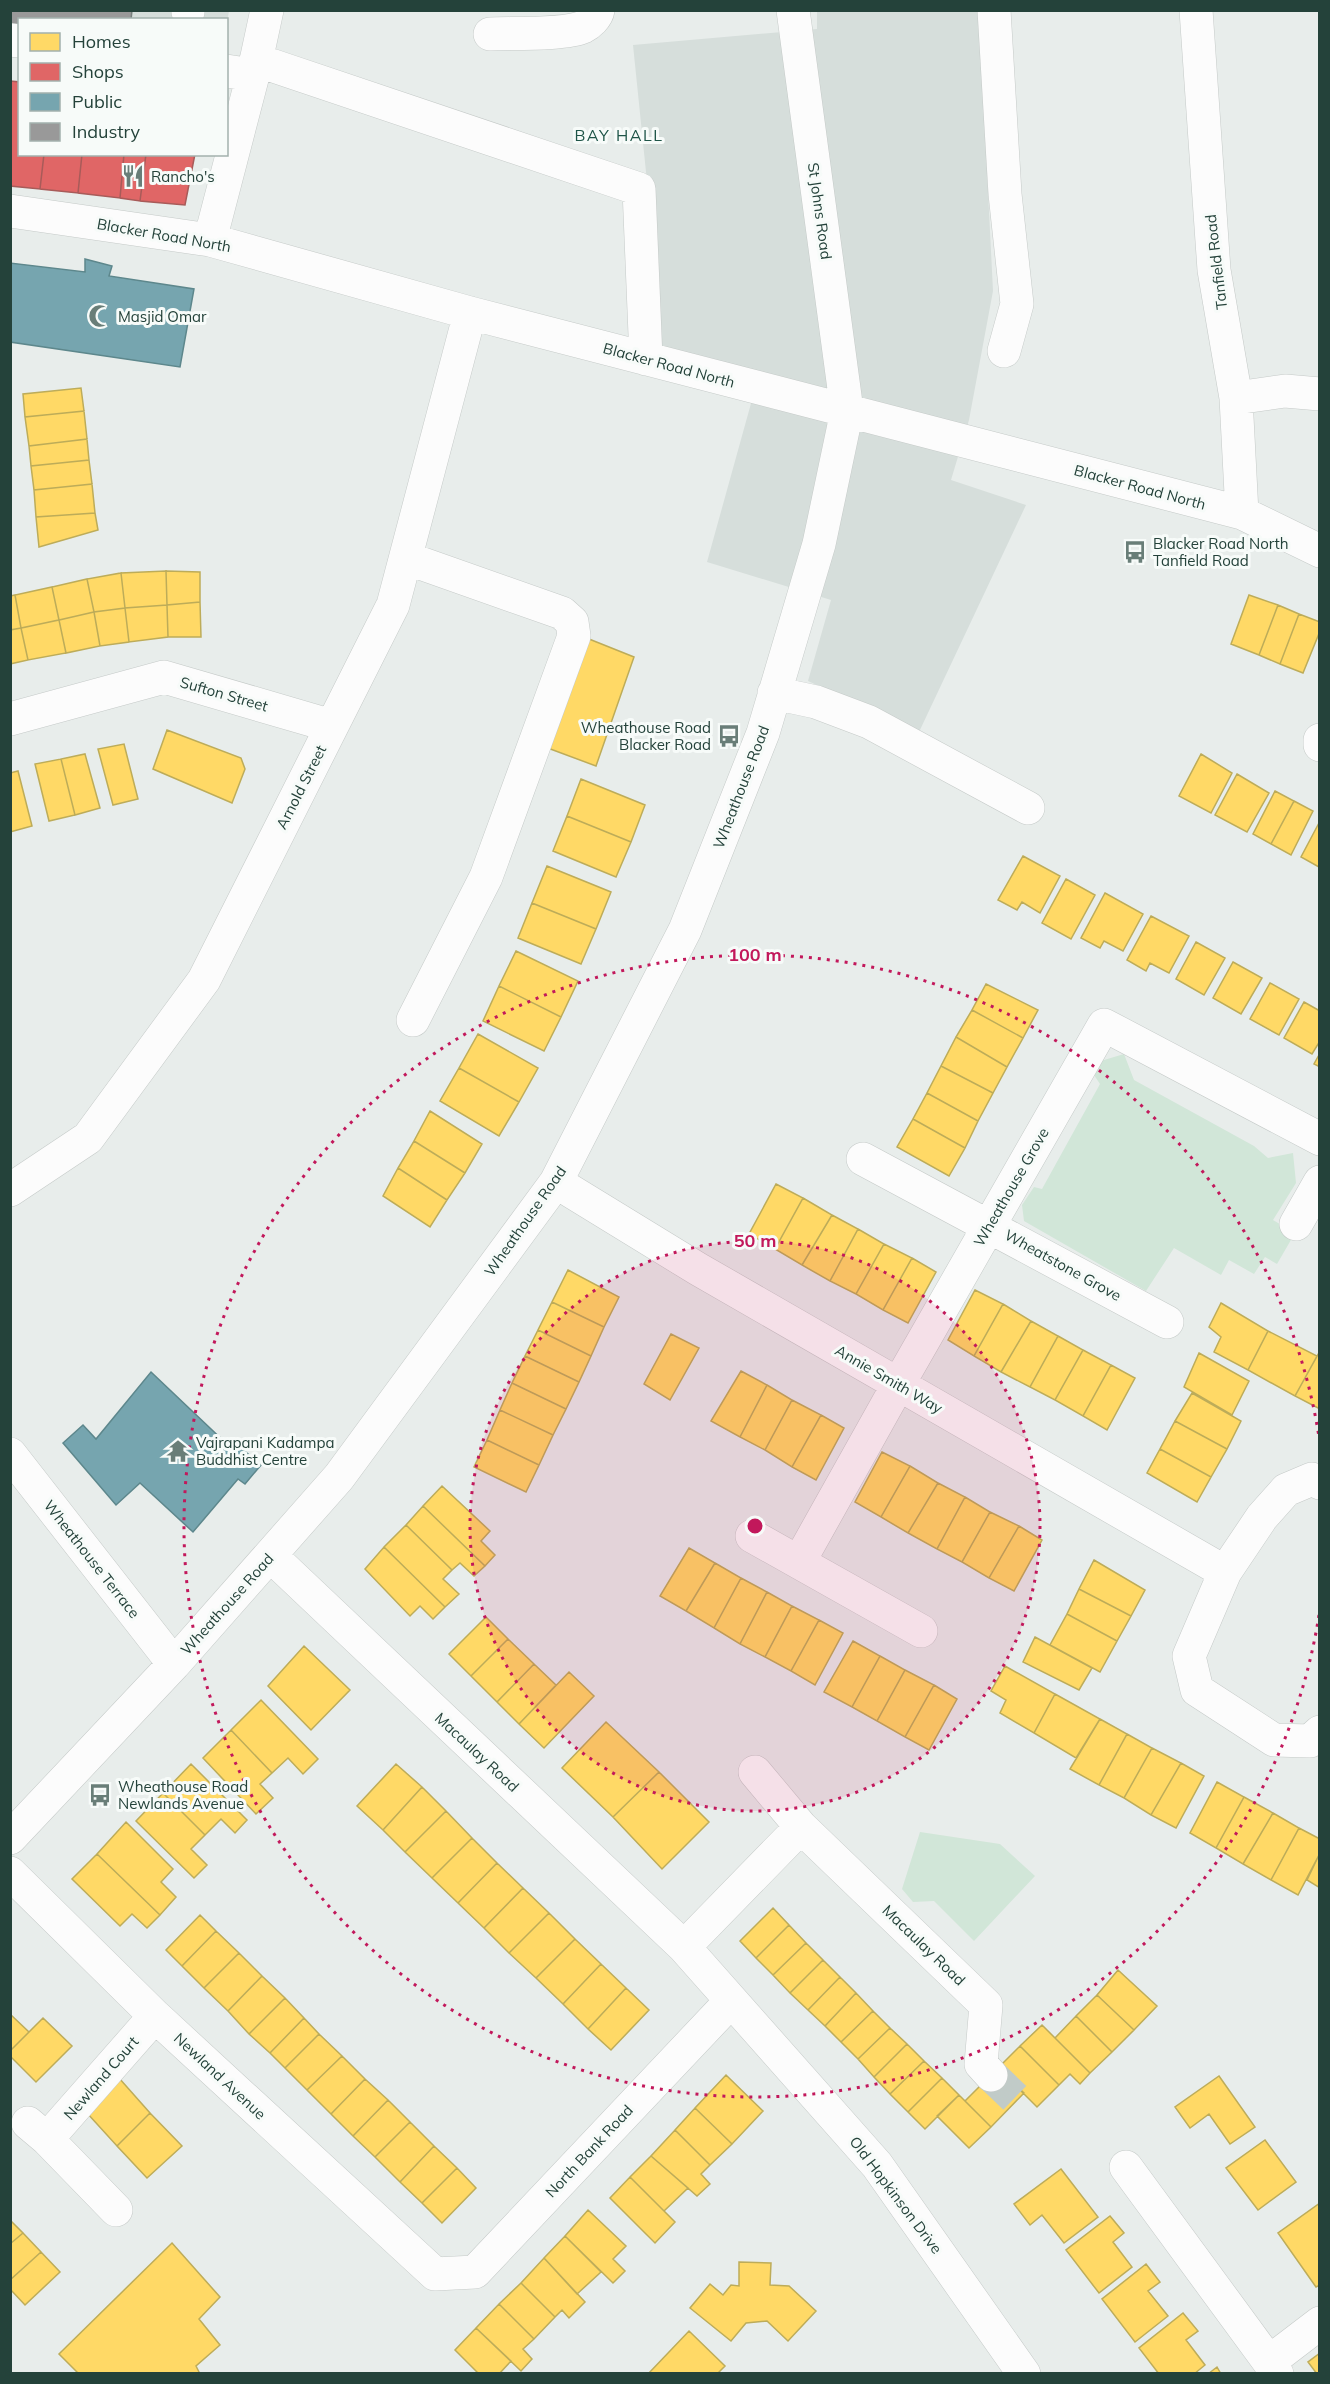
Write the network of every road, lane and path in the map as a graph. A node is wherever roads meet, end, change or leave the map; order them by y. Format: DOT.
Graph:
graph roads {
  1 [pos="267,10"];
  2 [pos="598,10"];
  3 [pos="794,10"];
  4 [pos="994,10"];
  5 [pos="1196,10"];
  6 [pos="490,34"];
  7 [pos="245,68"];
  8 [pos="228,152"];
  9 [pos="227,156"];
  10 [pos="10,211"];
  11 [pos="210,240"];
  12 [pos="470,313"];
  13 [pos="1004,351"];
  14 [pos="646,359"];
  15 [pos="1320,393"];
  16 [pos="1236,398"];
  17 [pos="847,411"];
  18 [pos="1242,513"];
  19 [pos="1320,551"];
  20 [pos="406,558"];
  21 [pos="774,693"];
  22 [pos="10,719"];
  23 [pos="332,726"];
  24 [pos="1320,740"];
  25 [pos="1320,745"];
  26 [pos="1028,808"];
  27 [pos="413,1020"];
  28 [pos="1320,1139"];
  29 [pos="863,1159"];
  30 [pos="556,1182"];
  31 [pos="1320,1182"];
  32 [pos="10,1190"];
  33 [pos="1296,1224"];
  34 [pos="990,1225"];
  35 [pos="1167,1322"];
  36 [pos="898,1385"];
  37 [pos="10,1454"];
  38 [pos="1320,1483"];
  39 [pos="752,1536"];
  40 [pos="271,1556"];
  41 [pos="799,1562"];
  42 [pos="1225,1572"];
  43 [pos="921,1631"];
  44 [pos="174,1664"];
  45 [pos="1320,1732"];
  46 [pos="755,1772"];
  47 [pos="801,1827"];
  48 [pos="10,1838"];
  49 [pos="10,1873"];
  50 [pos="684,1947"];
  51 [pos="731,2001"];
  52 [pos="155,2016"];
  53 [pos="991,2075"];
  54 [pos="1126,2167"];
  55 [pos="117,2210"];
  56 [pos="435,2274"];
  57 [pos="1320,2323"];
  58 [pos="1273,2368"];
  59 [pos="1024,2373"];
  1 -- 7 [label="street"];
  2 -- 6 [label="street"];
  3 -- 17 [label="street, St Johns Road"];
  4 -- 13 [label="street"];
  5 -- 16 [label="street, Tanfield Road"];
  7 -- 8 [label="street"];
  7 -- 14 [label="street"];
  9 -- 11 [label="street"];
  10 -- 11 [label="street, Blacker Road North"];
  11 -- 12 [label="street, Blacker Road North"];
  12 -- 14 [label="street, Blacker Road North"];
  12 -- 20 [label="street, Arnold Street"];
  14 -- 17 [label="street, Blacker Road North"];
  15 -- 16 [label="street"];
  16 -- 18 [label="street, Tanfield Road"];
  17 -- 18 [label="street, Blacker Road North"];
  17 -- 21 [label="street, Wheathouse Road"];
  18 -- 19 [label="street, Blacker Road North"];
  20 -- 23 [label="street, Arnold Street"];
  20 -- 27 [label="street"];
  21 -- 26 [label="street"];
  21 -- 30 [label="street, Wheathouse Road"];
  22 -- 23 [label="street, Sufton Street"];
  23 -- 32 [label="street, Arnold Street"];
  24 -- 25 [label="street"];
  28 -- 34 [label="street, Wheathouse Grove"];
  29 -- 34 [label="street, Wheatstone Grove"];
  30 -- 36 [label="street, Annie Smith Way"];
  30 -- 40 [label="street, Wheathouse Road"];
  31 -- 33 [label="street"];
  34 -- 35 [label="street, Wheatstone Grove"];
  34 -- 36 [label="street, Wheathouse Grove"];
  36 -- 41 [label="street, Wheathouse Grove"];
  36 -- 42 [label="street, Annie Smith Way"];
  37 -- 44 [label="street, Wheathouse Terrace"];
  38 -- 42 [label="street"];
  39 -- 41 [label="street"];
  40 -- 44 [label="street, Wheathouse Road"];
  40 -- 50 [label="street, Macaulay Road"];
  41 -- 43 [label="street"];
  42 -- 45 [label="street"];
  44 -- 48 [label="street, Wheathouse Road"];
  46 -- 47 [label="street, Macaulay Road"];
  47 -- 50 [label="street"];
  47 -- 53 [label="street, Macaulay Road"];
  49 -- 52 [label="street, Newland Avenue"];
  50 -- 51 [label="street, Macaulay Road"];
  51 -- 56 [label="street, North Bank Road"];
  51 -- 59 [label="street, Old Hopkinson Drive"];
  52 -- 55 [label="street, Newland Court"];
  52 -- 56 [label="street, Newland Avenue"];
  54 -- 58 [label="street"];
  57 -- 58 [label="street"];
}
